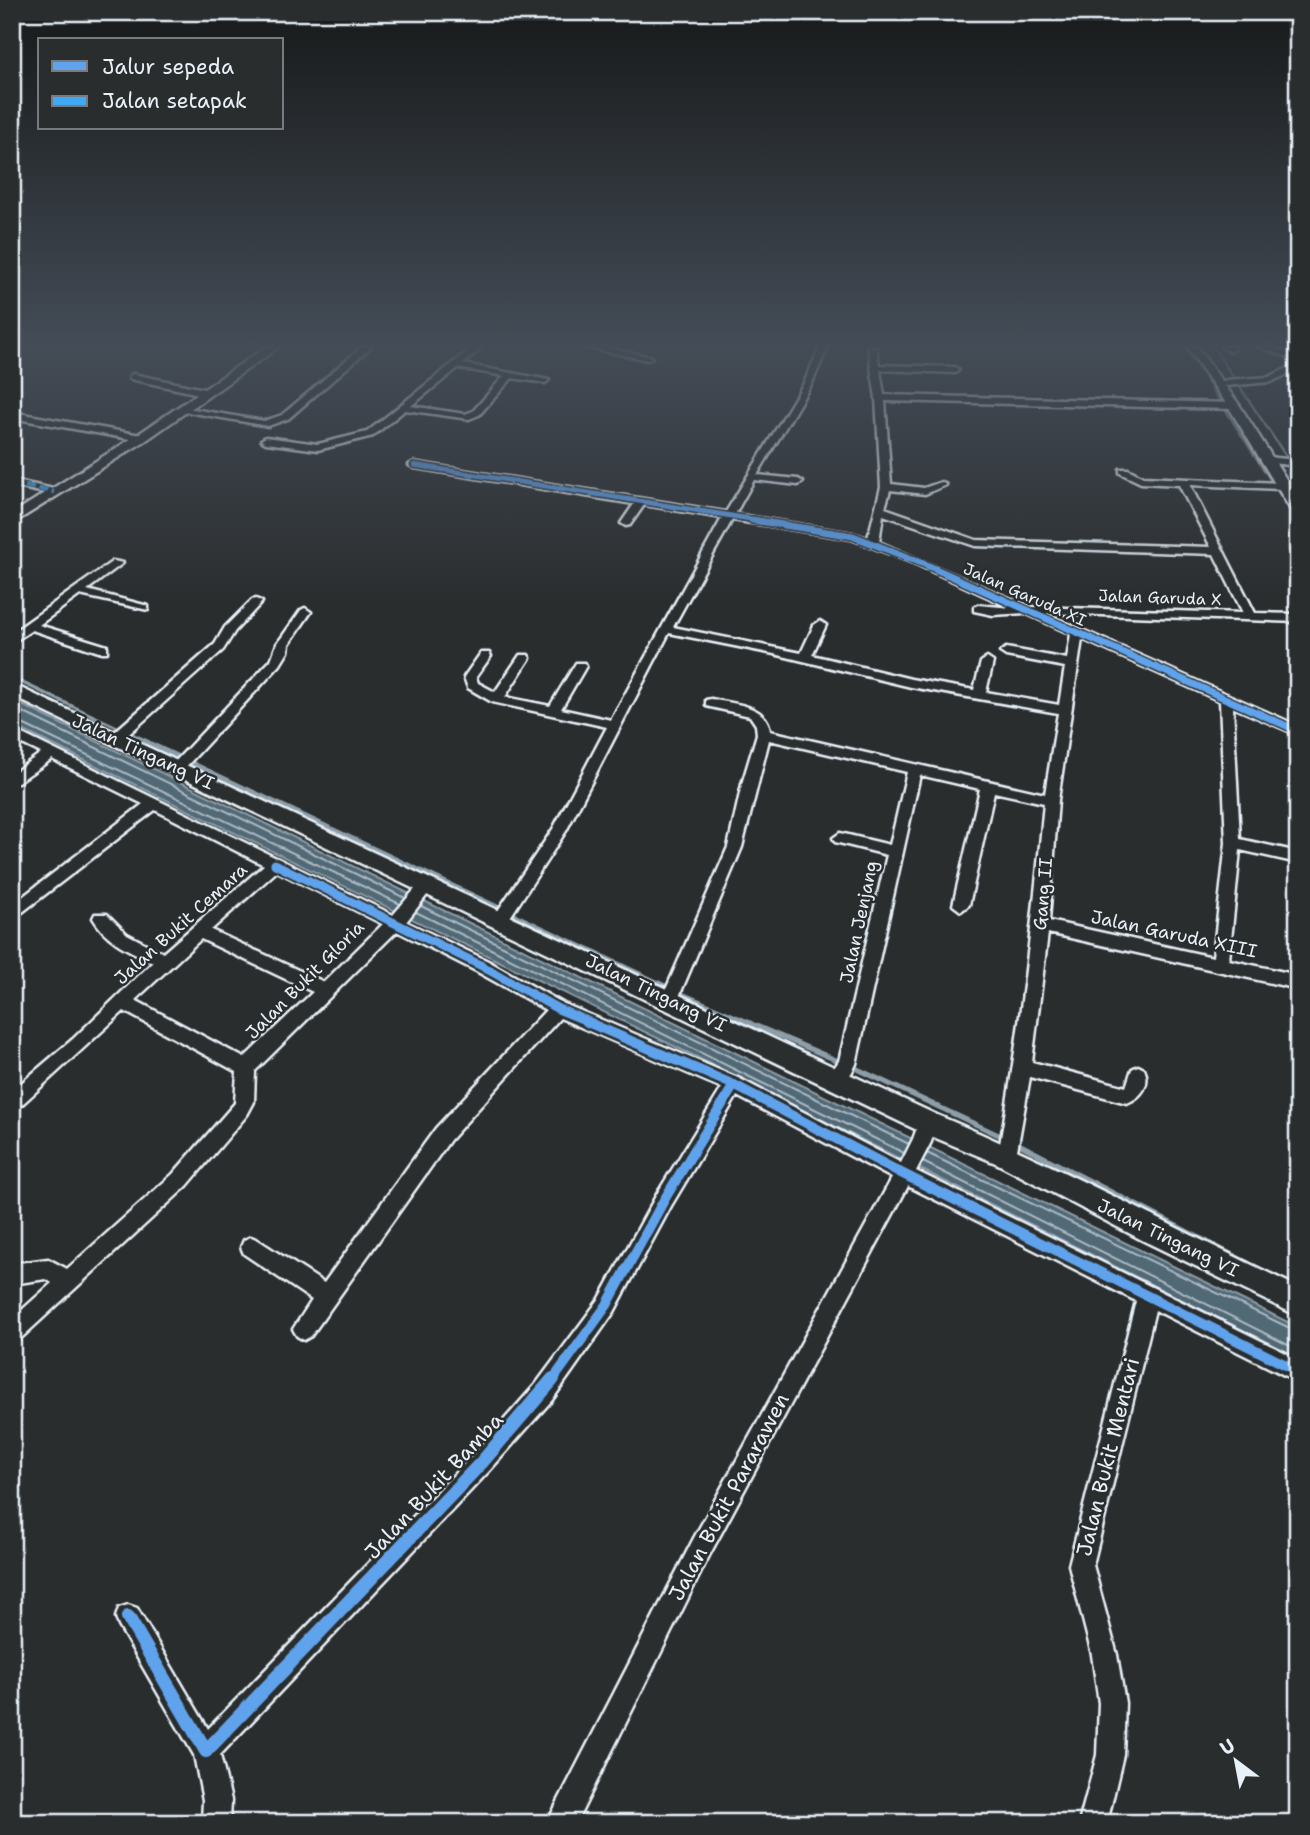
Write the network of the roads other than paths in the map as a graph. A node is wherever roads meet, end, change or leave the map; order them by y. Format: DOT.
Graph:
graph roads {
  1 [pos="107,433"];
  2 [pos="150,433"];
  3 [pos="373,433"];
  4 [pos="778,433"];
  5 [pos="882,433"];
  6 [pos="1259,433"];
  7 [pos="1266,433"];
  8 [pos="141,439"];
  9 [pos="266,440"];
  10 [pos="1285,462"];
  11 [pos="414,465"];
  12 [pos="1124,471"];
  13 [pos="751,477"];
  14 [pos="12,482"];
  15 [pos="798,482"];
  16 [pos="1183,482"];
  17 [pos="941,485"];
  18 [pos="1282,486"];
  19 [pos="886,487"];
  20 [pos="1298,491"];
  21 [pos="54,492"];
  22 [pos="642,500"];
  23 [pos="878,510"];
  24 [pos="1298,510"];
  25 [pos="731,515"];
  26 [pos="12,520"];
  27 [pos="626,523"];
  28 [pos="873,543"];
  29 [pos="1220,551"];
  30 [pos="117,563"];
  31 [pos="79,591"];
  32 [pos="256,602"];
  33 [pos="144,608"];
  34 [pos="1020,608"];
  35 [pos="978,610"];
  36 [pos="305,612"];
  37 [pos="1251,616"];
  38 [pos="1046,618"];
  39 [pos="1298,618"];
  40 [pos="820,625"];
  41 [pos="31,626"];
  42 [pos="665,629"];
  43 [pos="1077,632"];
  44 [pos="12,639"];
  45 [pos="103,649"];
  46 [pos="1006,652"];
  47 [pos="485,656"];
  48 [pos="524,658"];
  49 [pos="804,659"];
  50 [pos="987,662"];
  51 [pos="1072,664"];
  52 [pos="580,666"];
  53 [pos="12,690"];
  54 [pos="979,695"];
  55 [pos="1226,698"];
  56 [pos="497,699"];
  57 [pos="711,703"];
  58 [pos="554,710"];
  59 [pos="1065,710"];
  60 [pos="615,725"];
  61 [pos="1298,731"];
  62 [pos="12,733"];
  63 [pos="764,734"];
  64 [pos="115,739"];
  65 [pos="52,752"];
  66 [pos="177,768"];
  67 [pos="914,771"];
  68 [pos="12,781"];
  69 [pos="988,786"];
  70 [pos="1051,800"];
  71 [pos="155,803"];
  72 [pos="840,838"];
  73 [pos="1233,842"];
  74 [pos="894,851"];
  75 [pos="1298,858"];
  76 [pos="275,864"];
  77 [pos="423,891"];
  78 [pos="961,905"];
  79 [pos="12,915"];
  80 [pos="101,918"];
  81 [pos="399,918"];
  82 [pos="499,921"];
  83 [pos="1041,925"];
  84 [pos="199,931"];
  85 [pos="165,961"];
  86 [pos="1221,963"];
  87 [pos="1298,982"];
  88 [pos="326,990"];
  89 [pos="669,1001"];
  90 [pos="123,1002"];
  91 [pos="558,1009"];
  92 [pos="1023,1067"];
  93 [pos="246,1068"];
  94 [pos="1138,1074"];
  95 [pos="836,1078"];
  96 [pos="734,1086"];
  97 [pos="12,1102"];
  98 [pos="925,1133"];
  99 [pos="1007,1156"];
  100 [pos="906,1169"];
  101 [pos="251,1247"];
  102 [pos="12,1274"];
  103 [pos="69,1281"];
  104 [pos="1148,1296"];
  105 [pos="327,1297"];
  106 [pos="1298,1302"];
  107 [pos="304,1329"];
  108 [pos="12,1333"];
  109 [pos="1298,1371"];
  110 [pos="128,1617"];
  111 [pos="206,1751"];
  112 [pos="216,1823"];
  113 [pos="561,1823"];
  114 [pos="1093,1823"];
  1 -- 8 [label="street"];
  2 -- 8 [label="main road"];
  3 -- 9 [label="street"];
  4 -- 13 [label="street"];
  5 -- 19 [label="street"];
  6 -- 10 [label="main road"];
  7 -- 10 [label="main road"];
  8 -- 21 [label="main road"];
  10 -- 18 [label="main road"];
  10 -- 20 [label="main road"];
  11 -- 22 [label="street, Jalan Garuda XI"];
  12 -- 16 [label="street"];
  13 -- 15 [label="street"];
  13 -- 25 [label="street"];
  14 -- 21 [label="street"];
  16 -- 18 [label="street"];
  16 -- 29 [label="street"];
  17 -- 19 [label="street"];
  18 -- 24 [label="main road"];
  19 -- 23 [label="street"];
  21 -- 26 [label="main road"];
  22 -- 25 [label="street, Jalan Garuda XI"];
  22 -- 27 [label="street"];
  23 -- 28 [label="street"];
  23 -- 29 [label="street"];
  25 -- 28 [label="street, Jalan Garuda XI"];
  25 -- 42 [label="street"];
  28 -- 34 [label="street, Jalan Garuda XI"];
  29 -- 37 [label="street"];
  30 -- 31 [label="street"];
  31 -- 33 [label="street"];
  31 -- 41 [label="street"];
  32 -- 64 [label="street"];
  34 -- 37 [label="street, Jalan Garuda X"];
  34 -- 38 [label="street, Jalan Garuda XI"];
  35 -- 38 [label="street"];
  36 -- 66 [label="street"];
  37 -- 39 [label="street, Jalan Garuda X"];
  38 -- 43 [label="street, Jalan Garuda XI"];
  40 -- 49 [label="street"];
  41 -- 44 [label="street"];
  41 -- 45 [label="street"];
  42 -- 49 [label="street"];
  42 -- 60 [label="street"];
  43 -- 51 [label="street, Gang II"];
  43 -- 55 [label="street, Jalan Garuda XI"];
  46 -- 51 [label="street"];
  47 -- 56 [label="street"];
  48 -- 56 [label="street"];
  49 -- 54 [label="street"];
  50 -- 54 [label="street"];
  51 -- 59 [label="street, Gang II"];
  52 -- 58 [label="street"];
  53 -- 64 [label="main road, Jalan Tingang VI"];
  54 -- 59 [label="street"];
  55 -- 61 [label="street, Jalan Garuda XI"];
  55 -- 73 [label="street"];
  56 -- 58 [label="street"];
  57 -- 63 [label="street"];
  58 -- 60 [label="street"];
  59 -- 70 [label="street, Gang II"];
  60 -- 82 [label="street"];
  62 -- 65 [label="street, Jalan Bukit Cemara"];
  63 -- 67 [label="street"];
  63 -- 89 [label="street"];
  64 -- 66 [label="main road, Jalan Tingang VI"];
  65 -- 68 [label="street"];
  65 -- 71 [label="street, Jalan Bukit Cemara"];
  66 -- 77 [label="main road, Jalan Tingang VI"];
  67 -- 69 [label="street"];
  67 -- 74 [label="street, Jalan Jenjang"];
  69 -- 70 [label="street"];
  69 -- 78 [label="street"];
  70 -- 83 [label="street, Gang II"];
  71 -- 76 [label="street, Jalan Bukit Cemara"];
  71 -- 79 [label="street"];
  72 -- 74 [label="street"];
  73 -- 75 [label="street"];
  73 -- 86 [label="street"];
  74 -- 95 [label="street, Jalan Jenjang"];
  76 -- 81 [label="street"];
  76 -- 84 [label="street, Jalan Bukit Cemara"];
  77 -- 81 [label="street, Jalan Bukit Gloria"];
  77 -- 82 [label="main road, Jalan Tingang VI"];
  80 -- 85 [label="street"];
  81 -- 88 [label="street, Jalan Bukit Gloria"];
  81 -- 91 [label="street"];
  82 -- 89 [label="main road, Jalan Tingang VI"];
  83 -- 86 [label="street, Jalan Garuda XIII"];
  83 -- 92 [label="street, Gang II"];
  84 -- 85 [label="street, Jalan Bukit Cemara"];
  84 -- 88 [label="street"];
  85 -- 90 [label="street, Jalan Bukit Cemara"];
  86 -- 87 [label="street, Jalan Garuda XIII"];
  88 -- 93 [label="street, Jalan Bukit Gloria"];
  89 -- 95 [label="main road, Jalan Tingang VI"];
  90 -- 93 [label="street"];
  90 -- 97 [label="street, Jalan Bukit Cemara"];
  91 -- 96 [label="street"];
  91 -- 105 [label="street"];
  92 -- 94 [label="street"];
  92 -- 99 [label="street, Gang II"];
  93 -- 103 [label="street"];
  95 -- 98 [label="main road, Jalan Tingang VI"];
  96 -- 100 [label="street"];
  96 -- 111 [label="street, Jalan Bukit Bamba"];
  98 -- 99 [label="main road, Jalan Tingang VI"];
  98 -- 100 [label="street, Jalan Bukit Pararawen"];
  99 -- 106 [label="main road, Jalan Tingang VI"];
  100 -- 104 [label="street"];
  100 -- 113 [label="street, Jalan Bukit Pararawen"];
  101 -- 105 [label="street"];
  102 -- 103 [label="street"];
  103 -- 108 [label="street"];
  104 -- 109 [label="street"];
  104 -- 114 [label="street, Jalan Bukit Mentari"];
  105 -- 107 [label="street"];
  110 -- 111 [label="street"];
  111 -- 112 [label="street"];
}
